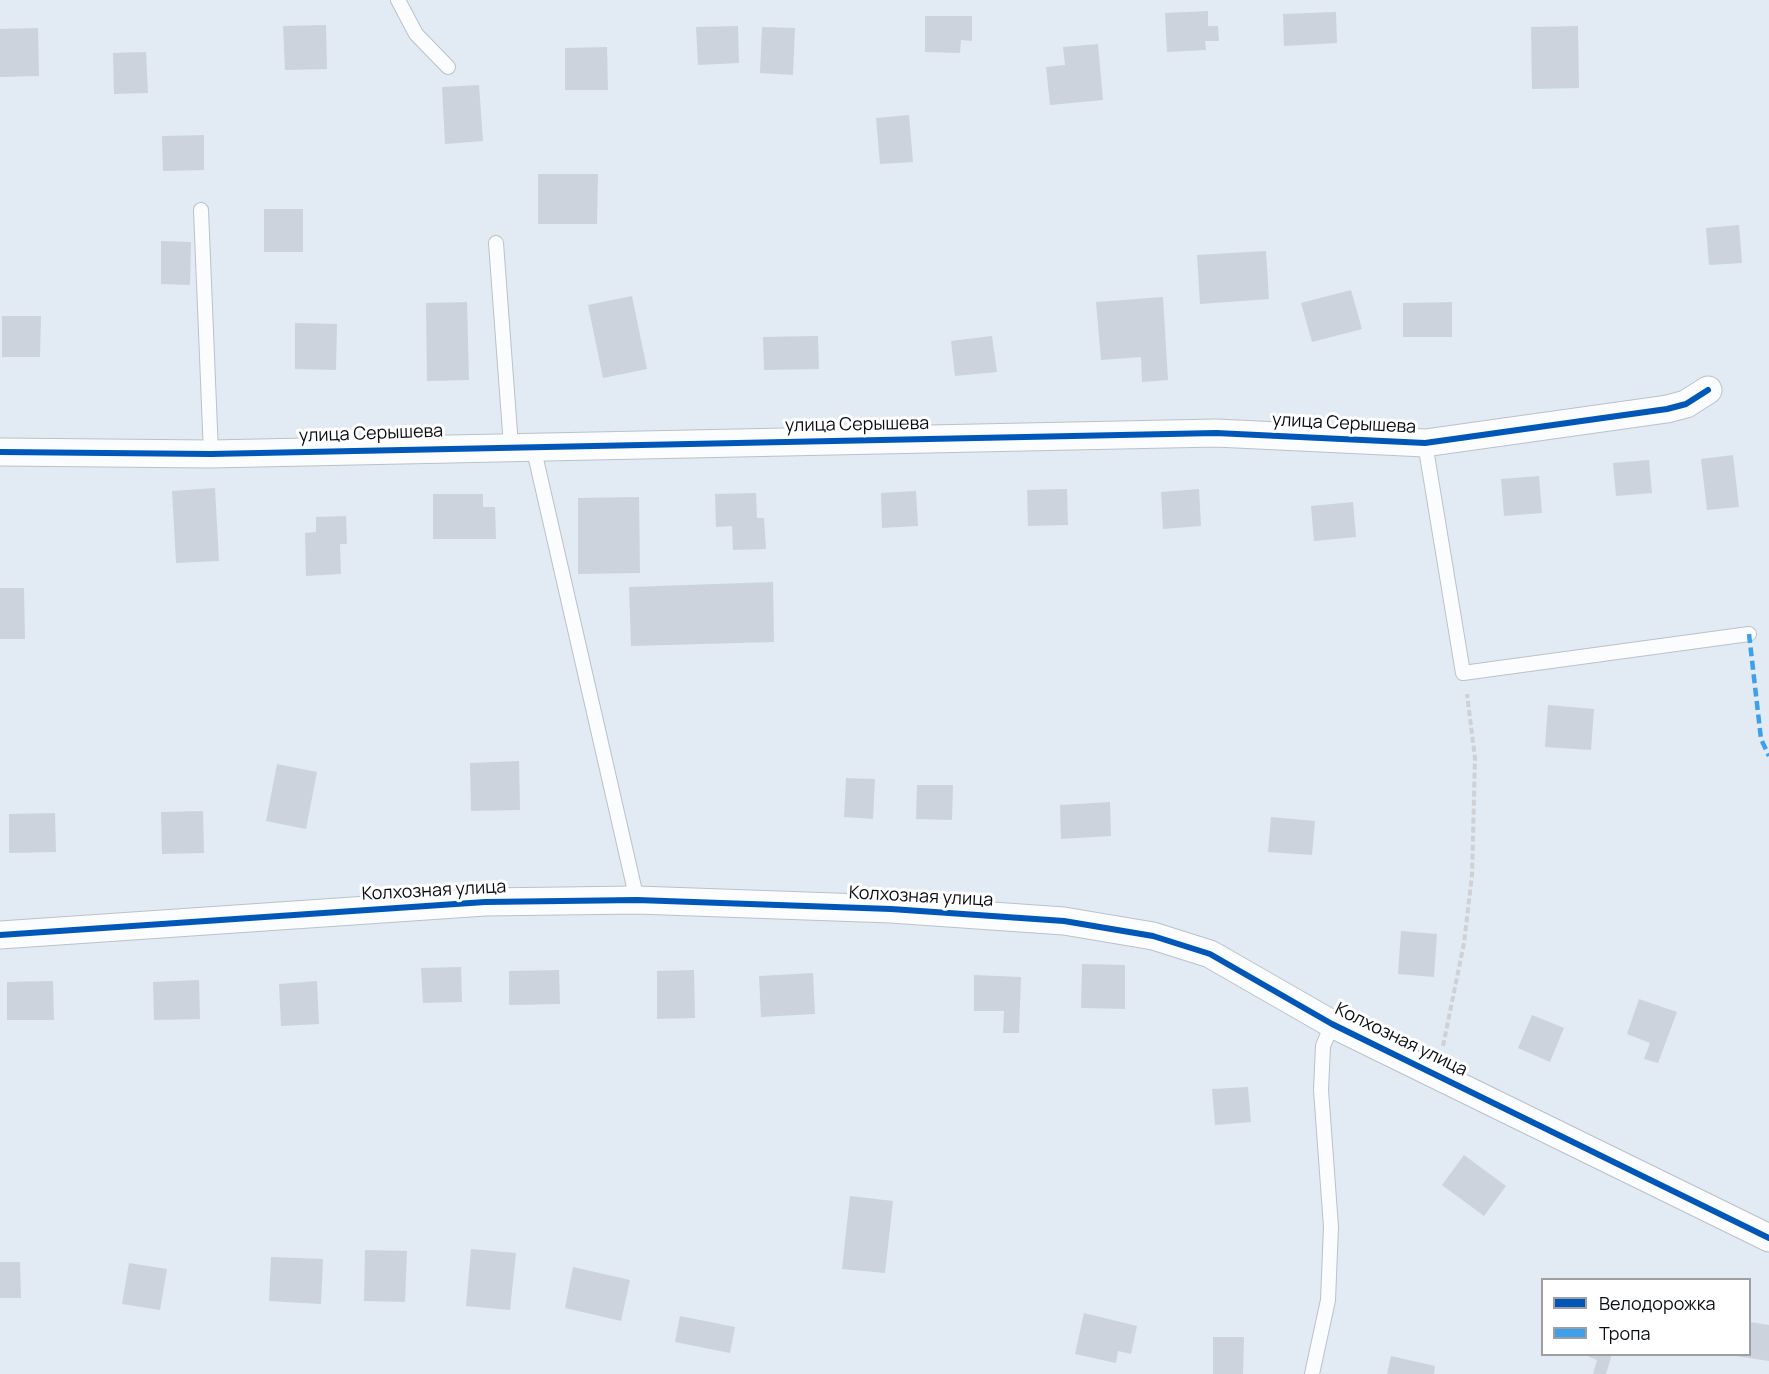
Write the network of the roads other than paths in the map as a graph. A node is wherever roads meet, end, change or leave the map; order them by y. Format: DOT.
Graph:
graph roads {
  1 [pos="398,0"];
  2 [pos="448,67"];
  3 [pos="201,210"];
  4 [pos="496,243"];
  5 [pos="1708,390"];
  6 [pos="1425,443"];
  7 [pos="522,446"];
  8 [pos="0,452"];
  9 [pos="211,454"];
  10 [pos="1749,634"];
  11 [pos="637,900"];
  12 [pos="0,935"];
  13 [pos="1332,1024"];
  14 [pos="1769,1238"];
  15 [pos="1312,1374"];
  1 -- 2 [label="lane"];
  3 -- 9 [label="lane"];
  4 -- 7 [label="lane"];
  5 -- 6 [label="street, улица Серышева"];
  6 -- 7 [label="street, улица Серышева"];
  6 -- 10 [label="lane"];
  7 -- 9 [label="street, улица Серышева"];
  7 -- 11 [label="lane"];
  8 -- 9 [label="street, улица Серышева"];
  11 -- 12 [label="street, Колхозная улица"];
  11 -- 13 [label="street, Колхозная улица"];
  13 -- 14 [label="street, Колхозная улица"];
  13 -- 15 [label="lane"];
}
